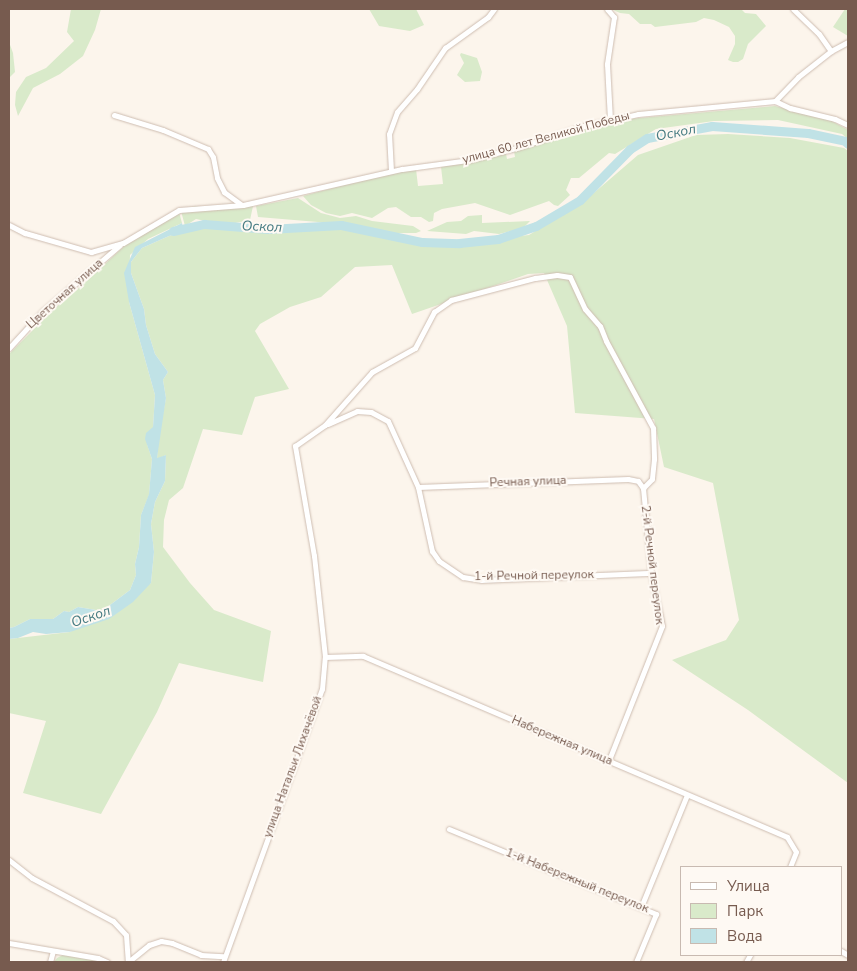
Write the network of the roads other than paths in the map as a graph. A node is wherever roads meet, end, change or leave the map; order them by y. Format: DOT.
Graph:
graph roads {
  1 [pos="494,9"];
  2 [pos="607,9"];
  3 [pos="793,9"];
  4 [pos="848,42"];
  5 [pos="831,51"];
  6 [pos="775,101"];
  7 [pos="114,114"];
  8 [pos="610,119"];
  9 [pos="848,125"];
  10 [pos="391,171"];
  11 [pos="243,206"];
  12 [pos="9,225"];
  13 [pos="123,243"];
  14 [pos="91,252"];
  15 [pos="99,264"];
  16 [pos="9,348"];
  17 [pos="325,425"];
  18 [pos="638,481"];
  19 [pos="418,487"];
  20 [pos="643,488"];
  21 [pos="651,573"];
  22 [pos="325,657"];
  23 [pos="609,760"];
  24 [pos="687,796"];
  25 [pos="449,829"];
  26 [pos="9,860"];
  27 [pos="790,866"];
  28 [pos="641,907"];
  29 [pos="9,943"];
  30 [pos="53,951"];
  31 [pos="223,956"];
  32 [pos="50,962"];
  33 [pos="108,962"];
  34 [pos="128,962"];
  35 [pos="223,962"];
  36 [pos="636,962"];
  1 -- 10 [label="street"];
  2 -- 8 [label="street"];
  3 -- 5 [label="street"];
  4 -- 5 [label="street"];
  5 -- 6 [label="street"];
  6 -- 8 [label="street, улица 60 лет Великой Победы"];
  6 -- 9 [label="street, улица 60 лет Великой Победы"];
  7 -- 11 [label="street"];
  8 -- 10 [label="street, улица 60 лет Великой Победы"];
  10 -- 11 [label="street, улица 60 лет Великой Победы"];
  11 -- 13 [label="street, улица 60 лет Великой Победы"];
  12 -- 14 [label="street"];
  13 -- 14 [label="street, улица 60 лет Великой Победы"];
  13 -- 15 [label="street, Цветочная улица"];
  14 -- 15 [label="street"];
  15 -- 16 [label="street, Цветочная улица"];
  17 -- 19 [label="street, 1-й Речной переулок"];
  17 -- 20 [label="street"];
  17 -- 22 [label="street, улица Натальи Лихачёвой"];
  18 -- 19 [label="street, Речная улица"];
  18 -- 20 [label="street, 2-й Речной переулок"];
  19 -- 21 [label="street, 1-й Речной переулок"];
  20 -- 21 [label="street, 2-й Речной переулок"];
  21 -- 23 [label="street, 2-й Речной переулок"];
  22 -- 23 [label="street, Набережная улица"];
  22 -- 31 [label="street, улица Натальи Лихачёвой"];
  23 -- 24 [label="street, Набережная улица"];
  24 -- 27 [label="street, Набережная улица"];
  24 -- 28 [label="street"];
  25 -- 28 [label="street, 1-й Набережный переулок"];
  26 -- 34 [label="street"];
  28 -- 36 [label="street, 1-й Набережный переулок"];
  29 -- 30 [label="street"];
  30 -- 32 [label="street"];
  30 -- 33 [label="street"];
  31 -- 34 [label="street"];
  31 -- 35 [label="street, улица Натальи Лихачёвой"];
}
